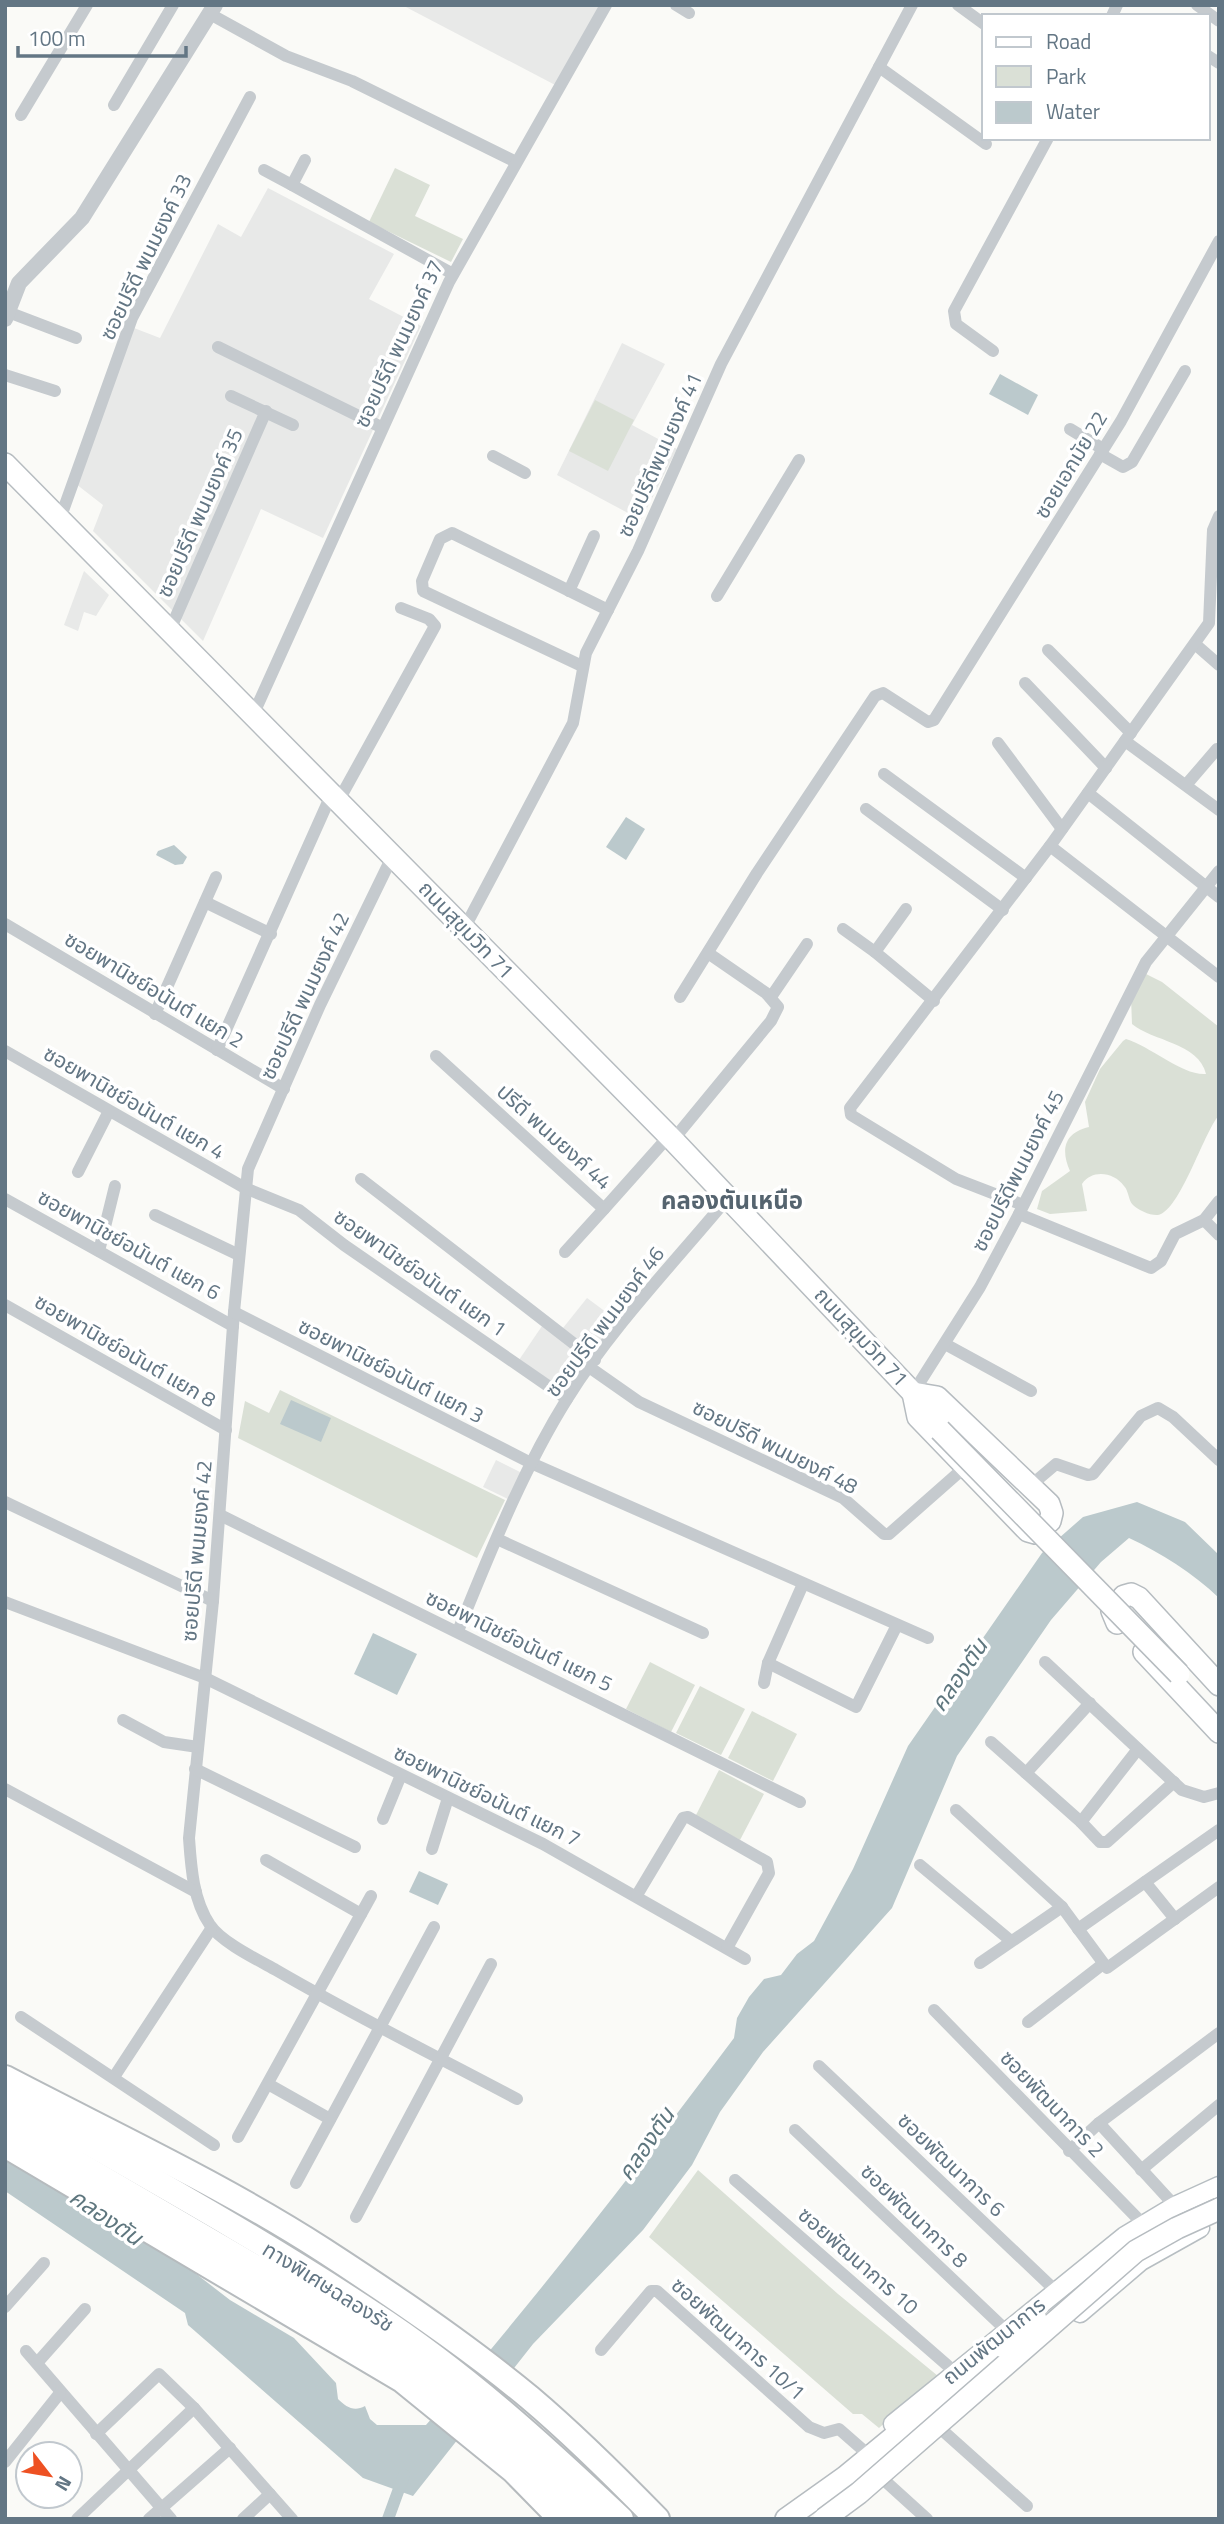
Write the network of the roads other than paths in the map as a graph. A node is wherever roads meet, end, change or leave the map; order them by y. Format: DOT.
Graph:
graph roads {
  1 [pos="87,5"];
  2 [pos="173,5"];
  3 [pos="606,5"];
  4 [pos="676,5"];
  5 [pos="912,5"];
  6 [pos="958,5"];
  7 [pos="212,10"];
  8 [pos="689,13"];
  9 [pos="982,23"];
  10 [pos="879,67"];
  11 [pos="250,97"];
  12 [pos="114,106"];
  13 [pos="21,115"];
  14 [pos="1047,140"];
  15 [pos="986,144"];
  16 [pos="304,160"];
  17 [pos="516,162"];
  18 [pos="264,170"];
  19 [pos="292,185"];
  20 [pos="1219,241"];
  21 [pos="453,274"];
  22 [pos="6,316"];
  23 [pos="76,338"];
  24 [pos="218,347"];
  25 [pos="993,351"];
  26 [pos="1185,371"];
  27 [pos="5,375"];
  28 [pos="55,391"];
  29 [pos="231,396"];
  30 [pos="266,411"];
  31 [pos="293,425"];
  32 [pos="381,427"];
  33 [pos="1070,429"];
  34 [pos="1102,452"];
  35 [pos="493,456"];
  36 [pos="799,460"];
  37 [pos="5,464"];
  38 [pos="525,473"];
  39 [pos="1219,516"];
  40 [pos="60,519"];
  41 [pos="594,536"];
  42 [pos="569,591"];
  43 [pos="717,596"];
  44 [pos="401,608"];
  45 [pos="608,610"];
  46 [pos="170,630"];
  47 [pos="1195,644"];
  48 [pos="1048,650"];
  49 [pos="582,666"];
  50 [pos="1219,666"];
  51 [pos="1025,683"];
  52 [pos="254,713"];
  53 [pos="1128,737"];
  54 [pos="998,743"];
  55 [pos="1217,750"];
  56 [pos="1106,768"];
  57 [pos="884,774"];
  58 [pos="1186,786"];
  59 [pos="1088,793"];
  60 [pos="335,797"];
  61 [pos="866,809"];
  62 [pos="1219,810"];
  63 [pos="1062,829"];
  64 [pos="1050,846"];
  65 [pos="393,855"];
  66 [pos="1219,871"];
  67 [pos="216,877"];
  68 [pos="1026,878"];
  69 [pos="1206,887"];
  70 [pos="1219,897"];
  71 [pos="205,902"];
  72 [pos="905,909"];
  73 [pos="1003,910"];
  74 [pos="5,924"];
  75 [pos="464,929"];
  76 [pos="843,929"];
  77 [pos="271,934"];
  78 [pos="1166,936"];
  79 [pos="807,944"];
  80 [pos="875,952"];
  81 [pos="708,953"];
  82 [pos="1219,977"];
  83 [pos="680,997"];
  84 [pos="771,997"];
  85 [pos="934,1001"];
  86 [pos="155,1014"];
  87 [pos="217,1050"];
  88 [pos="5,1051"];
  89 [pos="436,1056"];
  90 [pos="284,1089"];
  91 [pos="109,1111"];
  92 [pos="671,1138"];
  93 [pos="78,1171"];
  94 [pos="361,1179"];
  95 [pos="115,1186"];
  96 [pos="245,1188"];
  97 [pos="5,1199"];
  98 [pos="727,1199"];
  99 [pos="1219,1201"];
  100 [pos="604,1209"];
  101 [pos="1021,1210"];
  102 [pos="155,1215"];
  103 [pos="1204,1220"];
  104 [pos="1219,1235"];
  105 [pos="99,1251"];
  106 [pos="565,1252"];
  107 [pos="239,1255"];
  108 [pos="5,1305"];
  109 [pos="234,1312"];
  110 [pos="233,1326"];
  111 [pos="945,1344"];
  112 [pos="592,1363"];
  113 [pos="1031,1391"];
  114 [pos="917,1396"];
  115 [pos="567,1399"];
  116 [pos="226,1430"];
  117 [pos="1219,1460"];
  118 [pos="531,1463"];
  119 [pos="965,1466"];
  120 [pos="1030,1486"];
  121 [pos="5,1502"];
  122 [pos="220,1515"];
  123 [pos="497,1539"];
  124 [pos="803,1584"];
  125 [pos="213,1601"];
  126 [pos="5,1602"];
  127 [pos="897,1625"];
  128 [pos="458,1631"];
  129 [pos="702,1633"];
  130 [pos="928,1638"];
  131 [pos="1045,1662"];
  132 [pos="768,1663"];
  133 [pos="1183,1669"];
  134 [pos="205,1678"];
  135 [pos="764,1683"];
  136 [pos="1219,1685"];
  137 [pos="1219,1697"];
  138 [pos="1090,1703"];
  139 [pos="1219,1718"];
  140 [pos="123,1720"];
  141 [pos="1219,1732"];
  142 [pos="991,1742"];
  143 [pos="198,1747"];
  144 [pos="1138,1749"];
  145 [pos="195,1769"];
  146 [pos="1026,1773"];
  147 [pos="401,1775"];
  148 [pos="1174,1782"];
  149 [pos="5,1790"];
  150 [pos="1219,1793"];
  151 [pos="448,1798"];
  152 [pos="800,1802"];
  153 [pos="956,1810"];
  154 [pos="383,1819"];
  155 [pos="1081,1822"];
  156 [pos="1219,1830"];
  157 [pos="355,1847"];
  158 [pos="432,1849"];
  159 [pos="266,1860"];
  160 [pos="920,1865"];
  161 [pos="1145,1882"];
  162 [pos="1219,1886"];
  163 [pos="196,1892"];
  164 [pos="637,1895"];
  165 [pos="370,1896"];
  166 [pos="1062,1907"];
  167 [pos="361,1914"];
  168 [pos="1175,1919"];
  169 [pos="433,1927"];
  170 [pos="211,1929"];
  171 [pos="1078,1929"];
  172 [pos="1010,1941"];
  173 [pos="727,1948"];
  174 [pos="745,1959"];
  175 [pos="491,1964"];
  176 [pos="980,1964"];
  177 [pos="1105,1966"];
  178 [pos="317,1994"];
  179 [pos="934,2010"];
  180 [pos="21,2017"];
  181 [pos="1028,2022"];
  182 [pos="380,2026"];
  183 [pos="1219,2033"];
  184 [pos="441,2059"];
  185 [pos="819,2066"];
  186 [pos="114,2077"];
  187 [pos="5,2078"];
  188 [pos="268,2084"];
  189 [pos="5,2095"];
  190 [pos="517,2099"];
  191 [pos="1219,2105"];
  192 [pos="330,2119"];
  193 [pos="5,2121"];
  194 [pos="1100,2123"];
  195 [pos="795,2130"];
  196 [pos="238,2137"];
  197 [pos="5,2145"];
  198 [pos="214,2146"];
  199 [pos="1069,2151"];
  200 [pos="1141,2170"];
  201 [pos="735,2180"];
  202 [pos="296,2183"];
  203 [pos="1219,2186"];
  204 [pos="1219,2198"];
  205 [pos="1175,2206"];
  206 [pos="1219,2209"];
  207 [pos="356,2217"];
  208 [pos="1219,2220"];
  209 [pos="1142,2226"];
  210 [pos="1157,2252"];
  211 [pos="44,2263"];
  212 [pos="1056,2291"];
  213 [pos="5,2307"];
  214 [pos="85,2309"];
  215 [pos="1005,2339"];
  216 [pos="601,2350"];
  217 [pos="26,2351"];
  218 [pos="37,2363"];
  219 [pos="956,2372"];
  220 [pos="60,2393"];
  221 [pos="194,2408"];
  222 [pos="942,2430"];
  223 [pos="96,2434"];
  224 [pos="230,2448"];
  225 [pos="863,2450"];
  226 [pos="5,2462"];
  227 [pos="128,2471"];
  228 [pos="884,2480"];
  229 [pos="270,2494"];
  230 [pos="1027,2506"];
  231 [pos="162,2508"];
  232 [pos="77,2519"];
  233 [pos="149,2519"];
  234 [pos="172,2519"];
  235 [pos="243,2519"];
  236 [pos="292,2519"];
  237 [pos="561,2519"];
  238 [pos="591,2519"];
  239 [pos="621,2519"];
  240 [pos="657,2519"];
  241 [pos="785,2519"];
  242 [pos="824,2519"];
  243 [pos="838,2519"];
  244 [pos="927,2519"];
  1 -- 13 [label="street"];
  2 -- 12 [label="street"];
  3 -- 17 [label="street, ซอยปรีดี พนมยงค์ 37"];
  4 -- 8 [label="street"];
  5 -- 10 [label="street, ซอยปรีดีพนมยงค์ 41"];
  6 -- 9 [label="street"];
  7 -- 17 [label="street"];
  7 -- 22 [label="street"];
  10 -- 15 [label="street"];
  10 -- 45 [label="street, ซอยปรีดีพนมยงค์ 41"];
  11 -- 40 [label="street, ซอยปรีดี พนมยงค์ 33"];
  14 -- 25 [label="street"];
  16 -- 19 [label="street"];
  17 -- 21 [label="street, ซอยปรีดี พนมยงค์ 37"];
  18 -- 19 [label="street"];
  19 -- 21 [label="street"];
  20 -- 34 [label="street, ซอยเอกมัย 22"];
  21 -- 32 [label="street, ซอยปรีดี พนมยงค์ 37"];
  22 -- 23 [label="street"];
  24 -- 32 [label="street"];
  26 -- 34 [label="street"];
  27 -- 28 [label="street"];
  29 -- 30 [label="street"];
  30 -- 31 [label="street"];
  30 -- 46 [label="street, ซอยปรีดี พนมยงค์ 35"];
  32 -- 52 [label="street, ซอยปรีดี พนมยงค์ 37"];
  33 -- 34 [label="street"];
  34 -- 81 [label="street, ซอยเอกมัย 22"];
  35 -- 38 [label="street"];
  36 -- 43 [label="street"];
  37 -- 40 [label="main road, ถนนสุขุมวิท 71"];
  39 -- 47 [label="street"];
  40 -- 46 [label="main road, ถนนสุขุมวิท 71"];
  41 -- 42 [label="street"];
  42 -- 45 [label="street"];
  42 -- 49 [label="street"];
  44 -- 60 [label="street"];
  45 -- 49 [label="street, ซอยปรีดีพนมยงค์ 41"];
  46 -- 52 [label="main road, ถนนสุขุมวิท 71"];
  47 -- 50 [label="street"];
  47 -- 53 [label="street"];
  48 -- 53 [label="street"];
  49 -- 75 [label="street, ซอยปรีดีพนมยงค์ 41"];
  51 -- 56 [label="street"];
  52 -- 60 [label="main road, ถนนสุขุมวิท 71"];
  53 -- 56 [label="street"];
  53 -- 58 [label="street"];
  54 -- 63 [label="street"];
  55 -- 58 [label="street"];
  56 -- 59 [label="street"];
  57 -- 68 [label="street"];
  58 -- 62 [label="street"];
  59 -- 63 [label="street"];
  59 -- 69 [label="street"];
  60 -- 65 [label="main road, ถนนสุขุมวิท 71"];
  60 -- 77 [label="street"];
  61 -- 73 [label="street"];
  63 -- 64 [label="street"];
  64 -- 68 [label="street"];
  64 -- 78 [label="street"];
  65 -- 75 [label="main road, ถนนสุขุมวิท 71"];
  65 -- 90 [label="street, ซอยปรีดี พนมยงค์ 42"];
  66 -- 69 [label="street, ซอยปรีดีพนมยงค์ 45"];
  67 -- 71 [label="street"];
  68 -- 73 [label="street"];
  69 -- 70 [label="street"];
  69 -- 78 [label="street, ซอยปรีดีพนมยงค์ 45"];
  71 -- 77 [label="street"];
  71 -- 86 [label="street"];
  72 -- 80 [label="street"];
  73 -- 85 [label="street"];
  74 -- 86 [label="street, ซอยพานิชย์อนันต์ แยก 2"];
  75 -- 92 [label="main road, ถนนสุขุมวิท 71"];
  76 -- 80 [label="street"];
  77 -- 87 [label="street"];
  78 -- 82 [label="street"];
  78 -- 101 [label="street, ซอยปรีดีพนมยงค์ 45"];
  79 -- 84 [label="street"];
  80 -- 85 [label="street"];
  81 -- 83 [label="street"];
  81 -- 84 [label="street"];
  84 -- 92 [label="street, ปรีดี พนมยงค์ 44"];
  85 -- 101 [label="street"];
  86 -- 87 [label="street, ซอยพานิชย์อนันต์ แยก 2"];
  87 -- 90 [label="street, ซอยพานิชย์อนันต์ แยก 2"];
  88 -- 91 [label="street, ซอยพานิชย์อนันต์ แยก 4"];
  89 -- 100 [label="street, ปรีดี พนมยงค์ 44"];
  90 -- 96 [label="street, ซอยปรีดี พนมยงค์ 42"];
  91 -- 93 [label="street"];
  91 -- 96 [label="street, ซอยพานิชย์อนันต์ แยก 4"];
  92 -- 98 [label="main road, ถนนสุขุมวิท 71"];
  92 -- 100 [label="street, ปรีดี พนมยงค์ 44"];
  94 -- 112 [label="street"];
  95 -- 105 [label="street"];
  96 -- 107 [label="street, ซอยปรีดี พนมยงค์ 42"];
  96 -- 115 [label="street, ซอยพานิชย์อนันต์ แยก 1"];
  97 -- 105 [label="street, ซอยพานิชย์อนันต์ แยก 6"];
  98 -- 112 [label="street, ซอยปรีดี พนมยงค์ 46"];
  98 -- 114 [label="main road, ถนนสุขุมวิท 71"];
  99 -- 103 [label="street"];
  100 -- 106 [label="street"];
  101 -- 103 [label="street"];
  101 -- 111 [label="street, ซอยปรีดีพนมยงค์ 45"];
  102 -- 107 [label="street"];
  103 -- 104 [label="street"];
  105 -- 110 [label="street, ซอยพานิชย์อนันต์ แยก 6"];
  107 -- 109 [label="street, ซอยปรีดี พนมยงค์ 42"];
  108 -- 116 [label="street, ซอยพานิชย์อนันต์ แยก 8"];
  109 -- 110 [label="street, ซอยปรีดี พนมยงค์ 42"];
  109 -- 118 [label="street, ซอยพานิชย์อนันต์ แยก 3"];
  110 -- 116 [label="street, ซอยปรีดี พนมยงค์ 42"];
  111 -- 113 [label="street"];
  111 -- 114 [label="street, ซอยปรีดีพนมยงค์ 45"];
  112 -- 115 [label="street, ซอยปรีดี พนมยงค์ 46"];
  112 -- 119 [label="street, ซอยปรีดี พนมยงค์ 48"];
  114 -- 119 [label="main road"];
  114 -- 120 [label="main road"];
  114 -- 133 [label="main road, ถนนสุขุมวิท 71"];
  115 -- 118 [label="street, ซอยปรีดี พนมยงค์ 46"];
  116 -- 122 [label="street, ซอยปรีดี พนมยงค์ 42"];
  117 -- 120 [label="street"];
  118 -- 123 [label="street, ซอยปรีดี พนมยงค์ 46"];
  118 -- 124 [label="street, ซอยพานิชย์อนันต์ แยก 3"];
  119 -- 120 [label="main road"];
  121 -- 125 [label="street"];
  122 -- 125 [label="street, ซอยปรีดี พนมยงค์ 42"];
  122 -- 128 [label="street, ซอยพานิชย์อนันต์ แยก 5"];
  123 -- 128 [label="street, ซอยปรีดี พนมยงค์ 46"];
  123 -- 129 [label="street"];
  124 -- 127 [label="street, ซอยพานิชย์อนันต์ แยก 3"];
  124 -- 132 [label="street"];
  125 -- 134 [label="street, ซอยปรีดี พนมยงค์ 42"];
  126 -- 134 [label="street, ซอยพานิชย์อนันต์ แยก 7"];
  127 -- 130 [label="street, ซอยพานิชย์อนันต์ แยก 3"];
  127 -- 132 [label="street"];
  128 -- 152 [label="street, ซอยพานิชย์อนันต์ แยก 5"];
  131 -- 138 [label="street"];
  132 -- 135 [label="street"];
  133 -- 137 [label="main road, ถนนสุขุมวิท 71"];
  133 -- 139 [label="main road, ถนนสุขุมวิท 71"];
  134 -- 143 [label="street, ซอยปรีดี พนมยงค์ 42"];
  134 -- 147 [label="street, ซอยพานิชย์อนันต์ แยก 7"];
  136 -- 141 [label="main road"];
  138 -- 144 [label="street"];
  138 -- 146 [label="street"];
  140 -- 143 [label="street"];
  142 -- 146 [label="street"];
  143 -- 145 [label="street, ซอยปรีดี พนมยงค์ 42"];
  144 -- 148 [label="street"];
  144 -- 155 [label="street"];
  145 -- 157 [label="street"];
  145 -- 163 [label="street, ซอยปรีดี พนมยงค์ 42"];
  146 -- 155 [label="street"];
  147 -- 151 [label="street, ซอยพานิชย์อนันต์ แยก 7"];
  147 -- 154 [label="street"];
  148 -- 150 [label="street"];
  148 -- 155 [label="street"];
  149 -- 163 [label="street"];
  151 -- 158 [label="street"];
  151 -- 164 [label="street, ซอยพานิชย์อนันต์ แยก 7"];
  153 -- 166 [label="street"];
  156 -- 161 [label="street"];
  159 -- 167 [label="street"];
  160 -- 172 [label="street"];
  161 -- 168 [label="street"];
  161 -- 171 [label="street"];
  162 -- 168 [label="street"];
  163 -- 170 [label="street, ซอยปรีดี พนมยงค์ 42"];
  164 -- 173 [label="street, ซอยพานิชย์อนันต์ แยก 7"];
  164 -- 173 [label="street"];
  165 -- 167 [label="street"];
  166 -- 171 [label="street"];
  166 -- 172 [label="street"];
  167 -- 178 [label="street"];
  168 -- 177 [label="street"];
  169 -- 182 [label="street"];
  170 -- 178 [label="street"];
  170 -- 186 [label="street"];
  171 -- 177 [label="street"];
  172 -- 176 [label="street"];
  173 -- 174 [label="street, ซอยพานิชย์อนันต์ แยก 7"];
  175 -- 184 [label="street"];
  177 -- 181 [label="street"];
  178 -- 182 [label="street"];
  178 -- 188 [label="street"];
  179 -- 199 [label="street, ซอยพัฒนาการ 2"];
  180 -- 186 [label="street"];
  182 -- 184 [label="street"];
  182 -- 192 [label="street"];
  183 -- 194 [label="street"];
  184 -- 190 [label="street"];
  184 -- 207 [label="street"];
  185 -- 212 [label="street, ซอยพัฒนาการ 6"];
  186 -- 198 [label="street"];
  187 -- 240 [label="highway"];
  188 -- 192 [label="street"];
  188 -- 196 [label="street"];
  189 -- 239 [label="highway, ทางพิเศษฉลองรัช"];
  191 -- 200 [label="street"];
  192 -- 202 [label="street"];
  193 -- 238 [label="highway, ทางพิเศษฉลองรัช"];
  194 -- 199 [label="street"];
  194 -- 200 [label="street"];
  195 -- 215 [label="street, ซอยพัฒนาการ 8"];
  197 -- 237 [label="highway"];
  199 -- 209 [label="street, ซอยพัฒนาการ 2"];
  200 -- 205 [label="street"];
  201 -- 219 [label="street, ซอยพัฒนาการ 10"];
  203 -- 205 [label="main road, ถนนพัฒนาการ"];
  204 -- 215 [label="main road, ถนนพัฒนาการ, bridge"];
  205 -- 209 [label="main road, ถนนพัฒนาการ"];
  206 -- 242 [label="main road, ถนนพัฒนาการ, bridge"];
  208 -- 210 [label="main road, ถนนพัฒนาการ"];
  209 -- 210 [label="main road"];
  209 -- 212 [label="main road, ถนนพัฒนาการ"];
  210 -- 222 [label="main road, ถนนพัฒนาการ"];
  211 -- 213 [label="street"];
  212 -- 215 [label="main road, ถนนพัฒนาการ"];
  214 -- 218 [label="street"];
  215 -- 219 [label="main road, ถนนพัฒนาการ"];
  215 -- 241 [label="main road, ถนนพัฒนาการ"];
  216 -- 225 [label="street, ซอยพัฒนาการ 10/1"];
  217 -- 218 [label="street"];
  218 -- 220 [label="street"];
  219 -- 225 [label="main road, ถนนพัฒนาการ"];
  220 -- 223 [label="street"];
  220 -- 226 [label="street"];
  221 -- 223 [label="street"];
  221 -- 224 [label="street"];
  221 -- 227 [label="street"];
  222 -- 228 [label="main road, ถนนพัฒนาการ"];
  222 -- 230 [label="street"];
  223 -- 227 [label="street"];
  224 -- 229 [label="street"];
  224 -- 231 [label="street"];
  225 -- 241 [label="main road, ถนนพัฒนาการ"];
  227 -- 231 [label="street"];
  227 -- 232 [label="street"];
  228 -- 243 [label="main road, ถนนพัฒนาการ"];
  228 -- 244 [label="street"];
  229 -- 235 [label="street"];
  229 -- 236 [label="street"];
  231 -- 233 [label="street"];
  231 -- 234 [label="street"];
}
